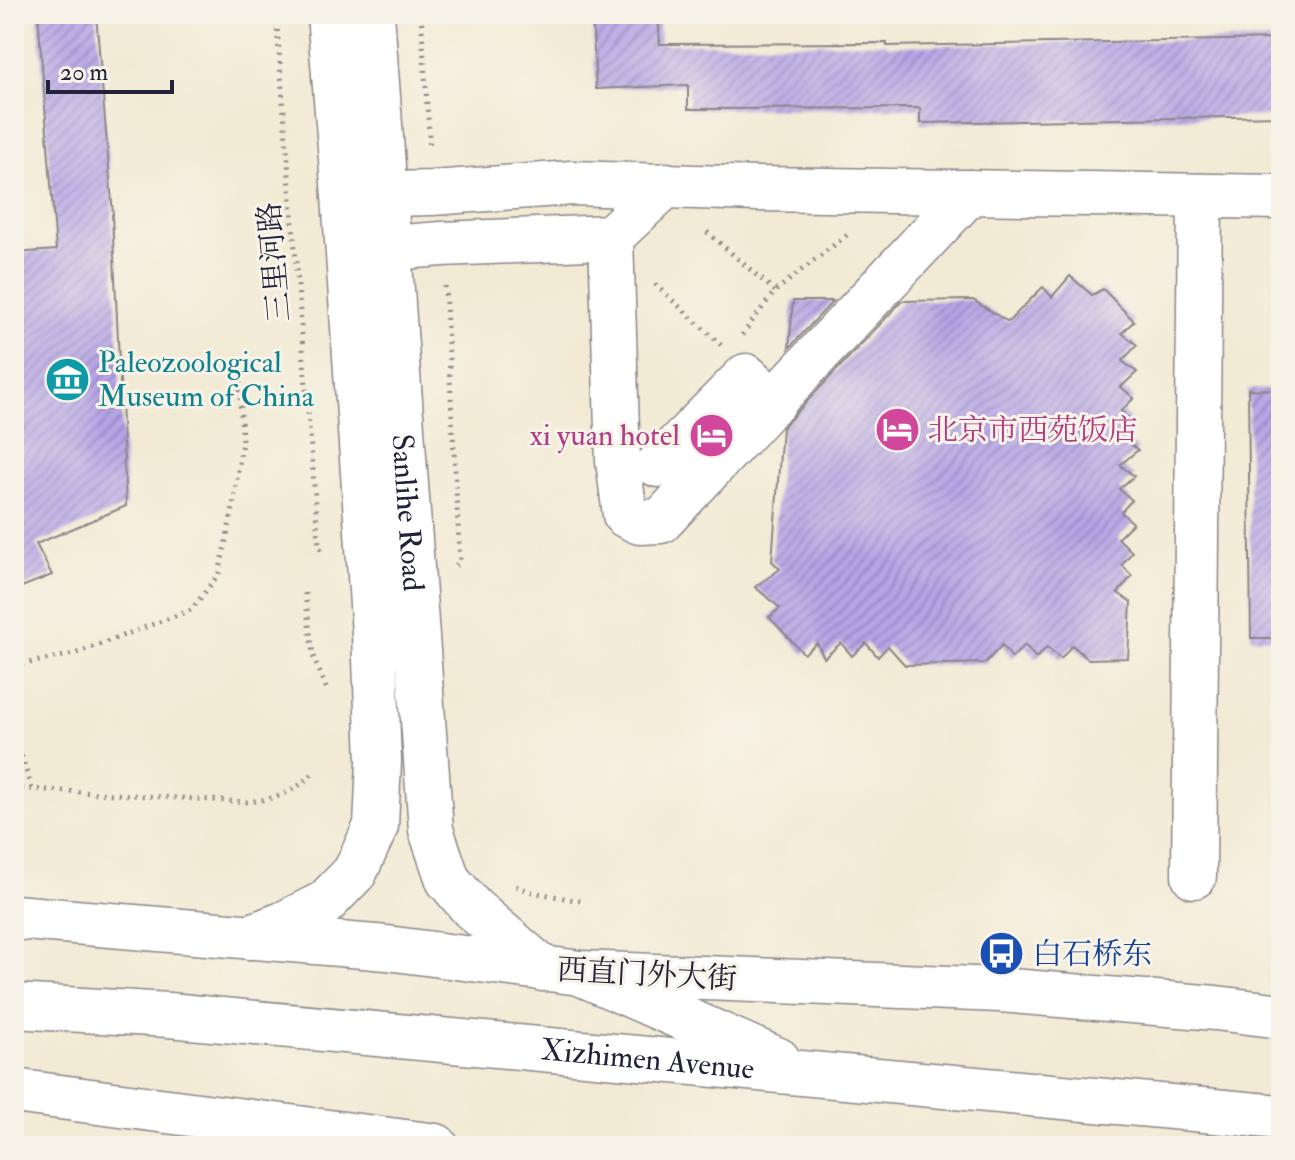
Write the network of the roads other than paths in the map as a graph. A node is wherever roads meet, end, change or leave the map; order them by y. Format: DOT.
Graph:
graph roads {
  1 [pos="329,14"];
  2 [pos="372,14"];
  3 [pos="666,185"];
  4 [pos="970,192"];
  5 [pos="365,195"];
  6 [pos="1200,196"];
  7 [pos="1281,197"];
  8 [pos="611,237"];
  9 [pos="369,249"];
  10 [pos="774,402"];
  11 [pos="658,465"];
  12 [pos="1194,876"];
  13 [pos="14,917"];
  14 [pos="249,937"];
  15 [pos="562,971"];
  16 [pos="14,1006"];
  17 [pos="1279,1014"];
  18 [pos="813,1076"];
  19 [pos="14,1091"];
  20 [pos="1281,1117"];
  21 [pos="436,1146"];
  1 -- 5 [label="main road, Sanlihe Road"];
  2 -- 5 [label="main road, Sanlihe Road"];
  3 -- 4 [label="main road"];
  3 -- 5 [label="main road"];
  3 -- 8 [label="main road"];
  4 -- 6 [label="main road"];
  4 -- 10 [label="main road"];
  5 -- 9 [label="main road, Sanlihe Road"];
  6 -- 7 [label="main road"];
  6 -- 12 [label="main road"];
  8 -- 9 [label="main road"];
  8 -- 10 [label="main road"];
  9 -- 14 [label="main road, Sanlihe Road"];
  9 -- 15 [label="main road, Sanlihe Road"];
  10 -- 11 [label="main road"];
  13 -- 14 [label="main road, 西直门外大街"];
  14 -- 15 [label="main road, 西直门外大街"];
  15 -- 17 [label="main road, 西直门外大街"];
  15 -- 18 [label="main road"];
  16 -- 18 [label="main road, Xizhimen Avenue"];
  18 -- 20 [label="main road, Xizhimen Avenue"];
  19 -- 21 [label="main road"];
}
